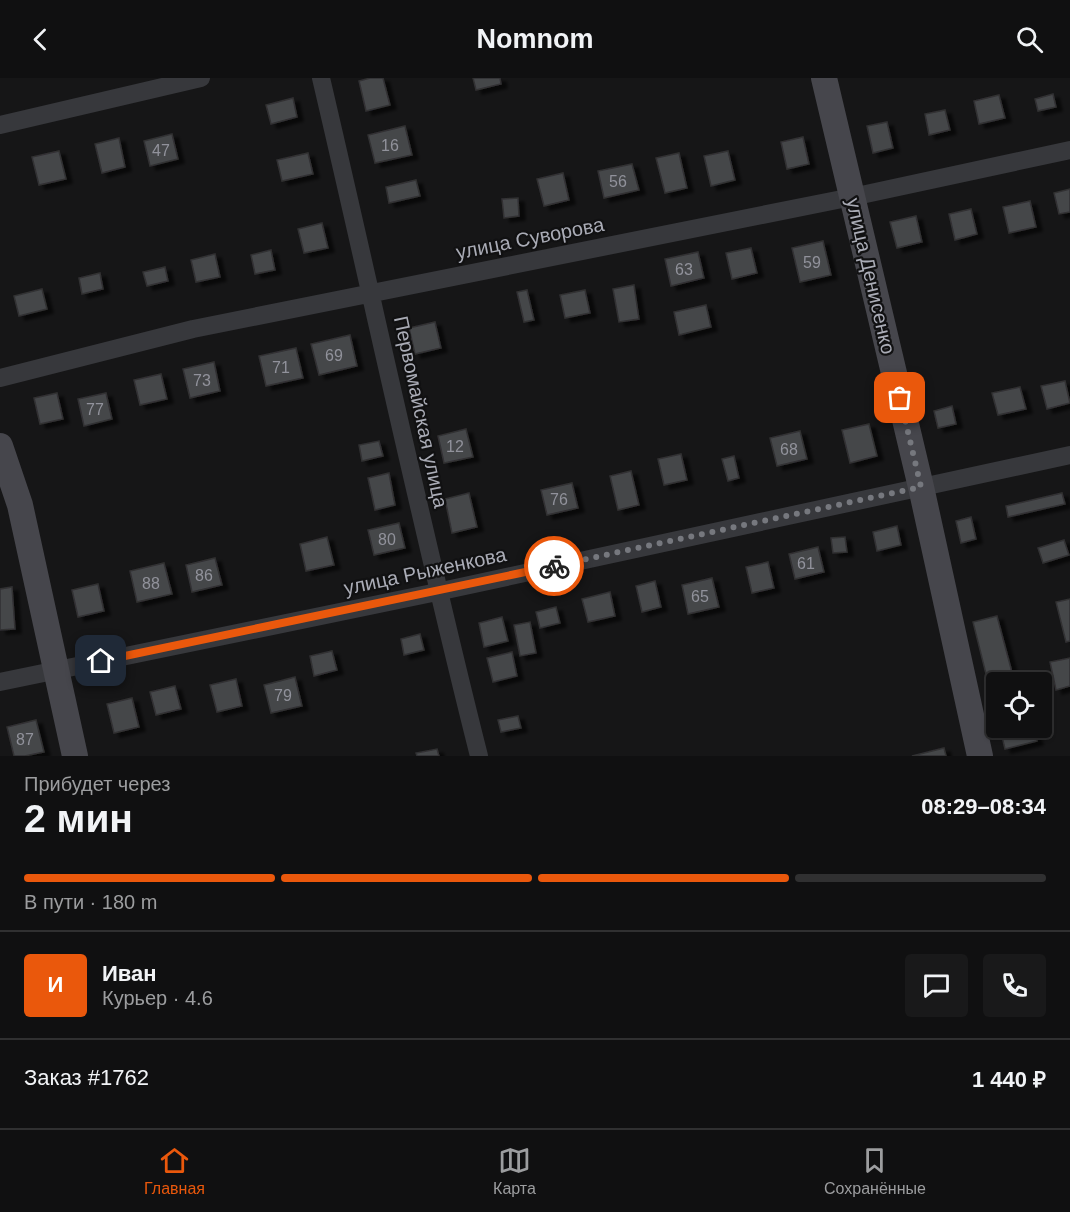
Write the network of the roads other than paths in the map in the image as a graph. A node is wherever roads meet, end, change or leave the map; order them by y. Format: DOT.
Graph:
graph roads {
  1 [pos="201,78"];
  2 [pos="321,78"];
  3 [pos="824,78"];
  4 [pos="0,125"];
  5 [pos="1070,150"];
  6 [pos="852,197"];
  7 [pos="372,293"];
  8 [pos="0,378"];
  9 [pos="0,446"];
  10 [pos="1070,455"];
  11 [pos="921,487"];
  12 [pos="438,592"];
  13 [pos="56,670"];
  14 [pos="0,682"];
  15 [pos="75,756"];
  16 [pos="479,756"];
  17 [pos="980,756"];
  1 -- 4 [label="street"];
  2 -- 7 [label="street, Первомайская улица"];
  3 -- 6 [label="street, улица Денисенко"];
  5 -- 6 [label="street, улица Суворова"];
  6 -- 7 [label="street, улица Суворова"];
  6 -- 11 [label="street, улица Денисенко"];
  7 -- 8 [label="street, улица Суворова"];
  7 -- 12 [label="street, Первомайская улица"];
  9 -- 13 [label="street"];
  10 -- 11 [label="street, улица Рыженкова"];
  11 -- 12 [label="street, улица Рыженкова"];
  11 -- 17 [label="street, улица Денисенко"];
  12 -- 13 [label="street, улица Рыженкова"];
  12 -- 16 [label="street, Первомайская улица"];
  13 -- 14 [label="street, улица Рыженкова"];
  13 -- 15 [label="street"];
}
